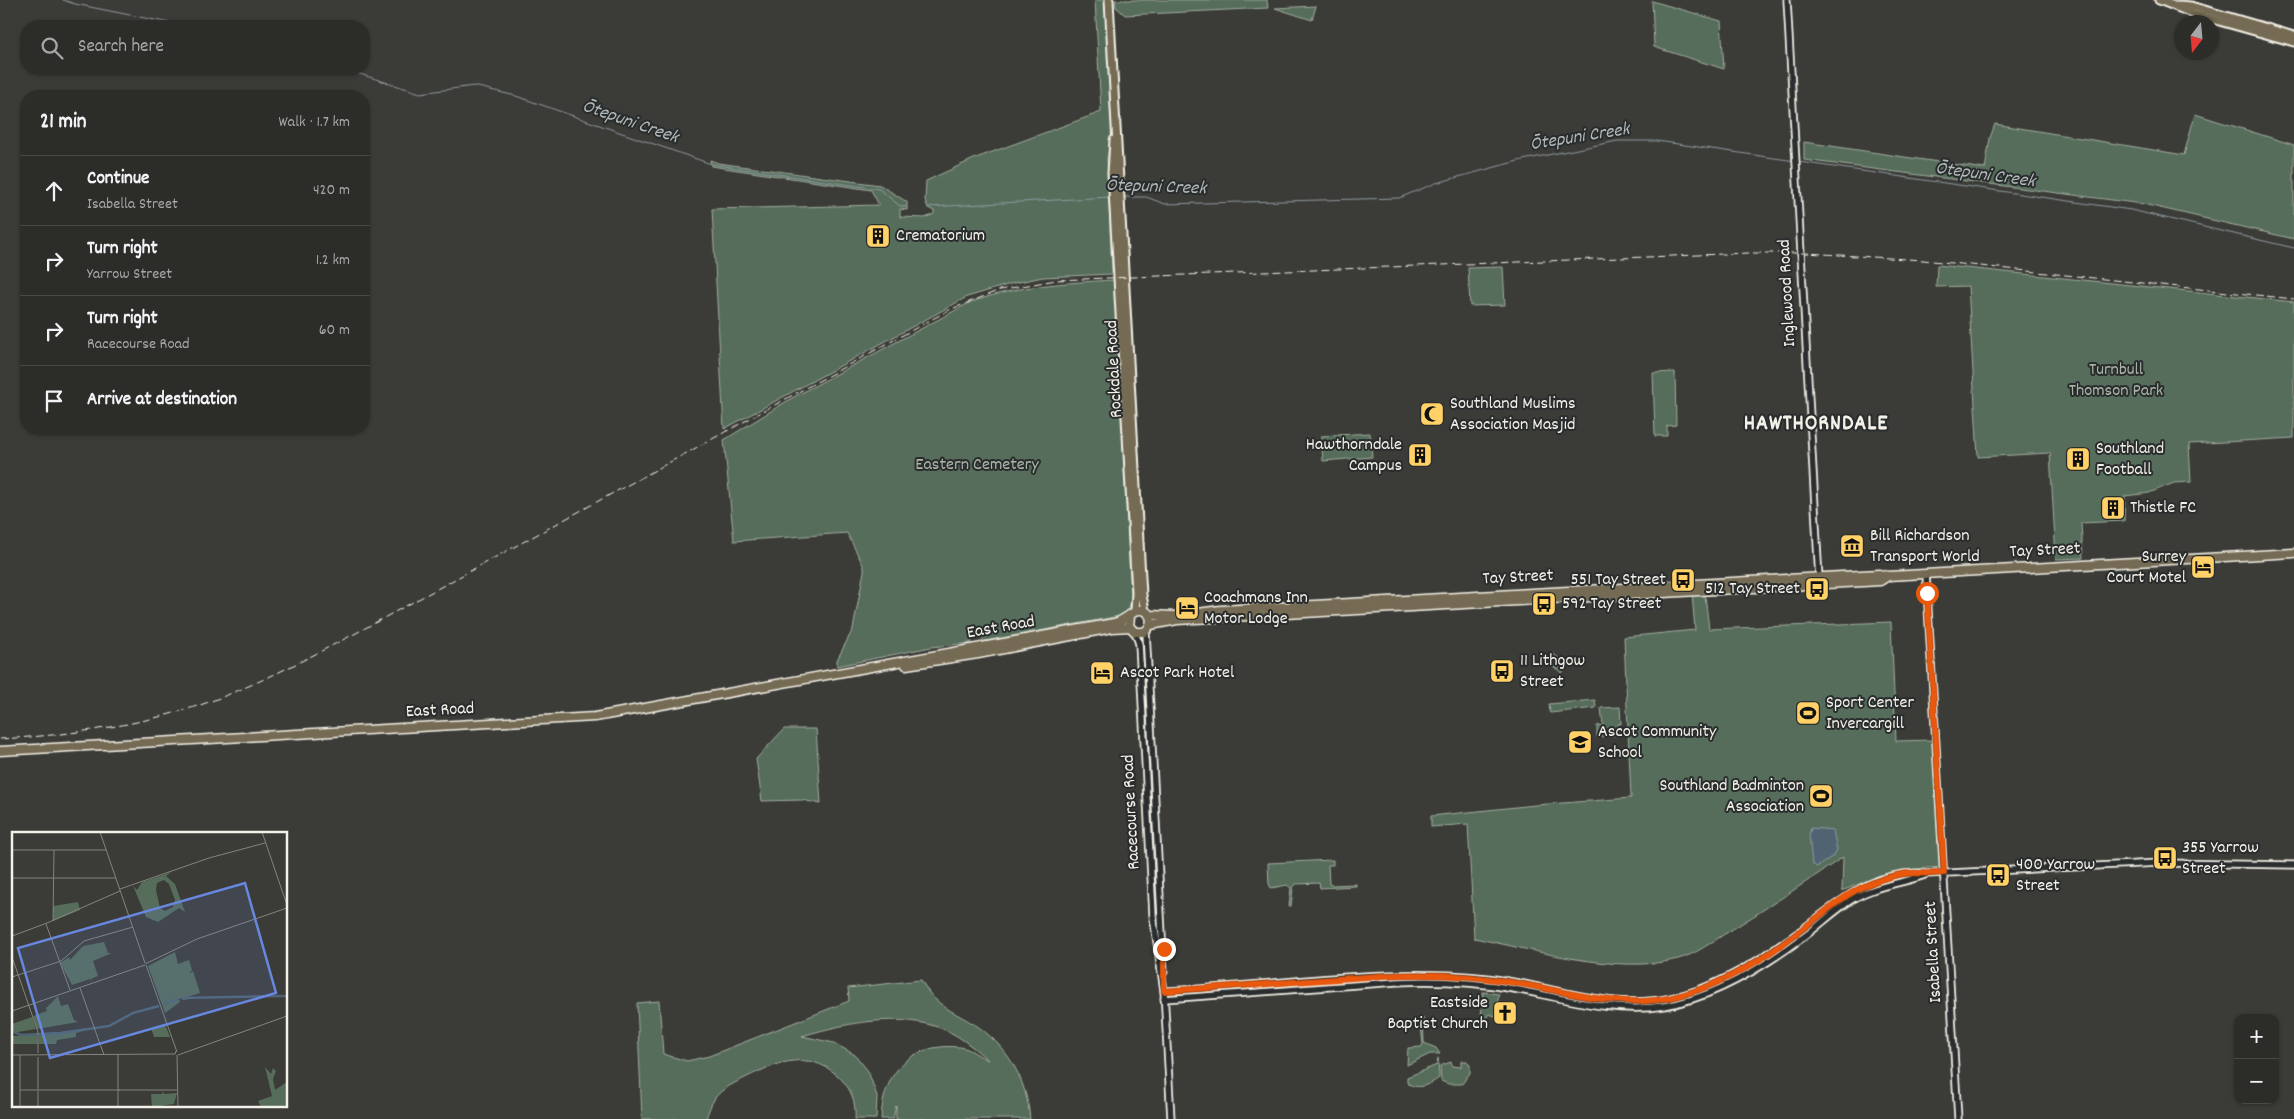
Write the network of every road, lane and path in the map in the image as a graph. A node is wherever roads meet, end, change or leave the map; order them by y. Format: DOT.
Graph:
graph roads {
  1 [pos="1109,0"];
  2 [pos="1787,0"];
  3 [pos="2159,0"];
  4 [pos="2176,5"];
  5 [pos="2294,36"];
  6 [pos="2294,42"];
  7 [pos="1131,440"];
  8 [pos="2294,553"];
  9 [pos="1926,574"];
  10 [pos="1820,581"];
  11 [pos="1675,589"];
  12 [pos="1147,613"];
  13 [pos="1132,614"];
  14 [pos="1151,625"];
  15 [pos="1133,630"];
  16 [pos="1146,631"];
  17 [pos="877,667"];
  18 [pos="0,751"];
  19 [pos="2294,865"];
  20 [pos="1944,873"];
  21 [pos="1927,874"];
  22 [pos="1159,880"];
  23 [pos="1151,881"];
  24 [pos="1164,991"];
  25 [pos="1164,999"];
  26 [pos="1171,1119"];
  27 [pos="1958,1119"];
  1 -- 7 [label="main road, Rockdale Road"];
  2 -- 10 [label="street, Inglewood Road"];
  3 -- 4 [label="main road"];
  4 -- 5 [label="main road"];
  4 -- 6 [label="main road"];
  7 -- 12 [label="main road, Rockdale Road"];
  7 -- 13 [label="main road, Rockdale Road"];
  8 -- 9 [label="highway, Tay Street"];
  9 -- 10 [label="highway, Tay Street"];
  9 -- 20 [label="street, Isabella Street"];
  10 -- 11 [label="highway, Tay Street"];
  11 -- 12 [label="highway, Tay Street"];
  11 -- 14 [label="highway, Tay Street"];
  12 -- 13 [label="highway, Tay Street"];
  12 -- 14 [label="highway"];
  13 -- 15 [label="highway"];
  13 -- 17 [label="highway, East Road"];
  14 -- 16 [label="highway"];
  15 -- 16 [label="highway, East Road"];
  15 -- 17 [label="highway, East Road"];
  15 -- 23 [label="street, Racecourse Road"];
  16 -- 22 [label="street, Racecourse Road"];
  17 -- 18 [label="highway, East Road"];
  19 -- 20 [label="street"];
  20 -- 21 [label="street"];
  20 -- 27 [label="street, Isabella Street"];
  21 -- 24 [label="street"];
  21 -- 25 [label="street"];
  22 -- 23 [label="street"];
  22 -- 24 [label="street, Racecourse Road"];
  23 -- 24 [label="street, Racecourse Road"];
  24 -- 25 [label="street, Racecourse Road"];
  25 -- 26 [label="street, Racecourse Road"];
}
